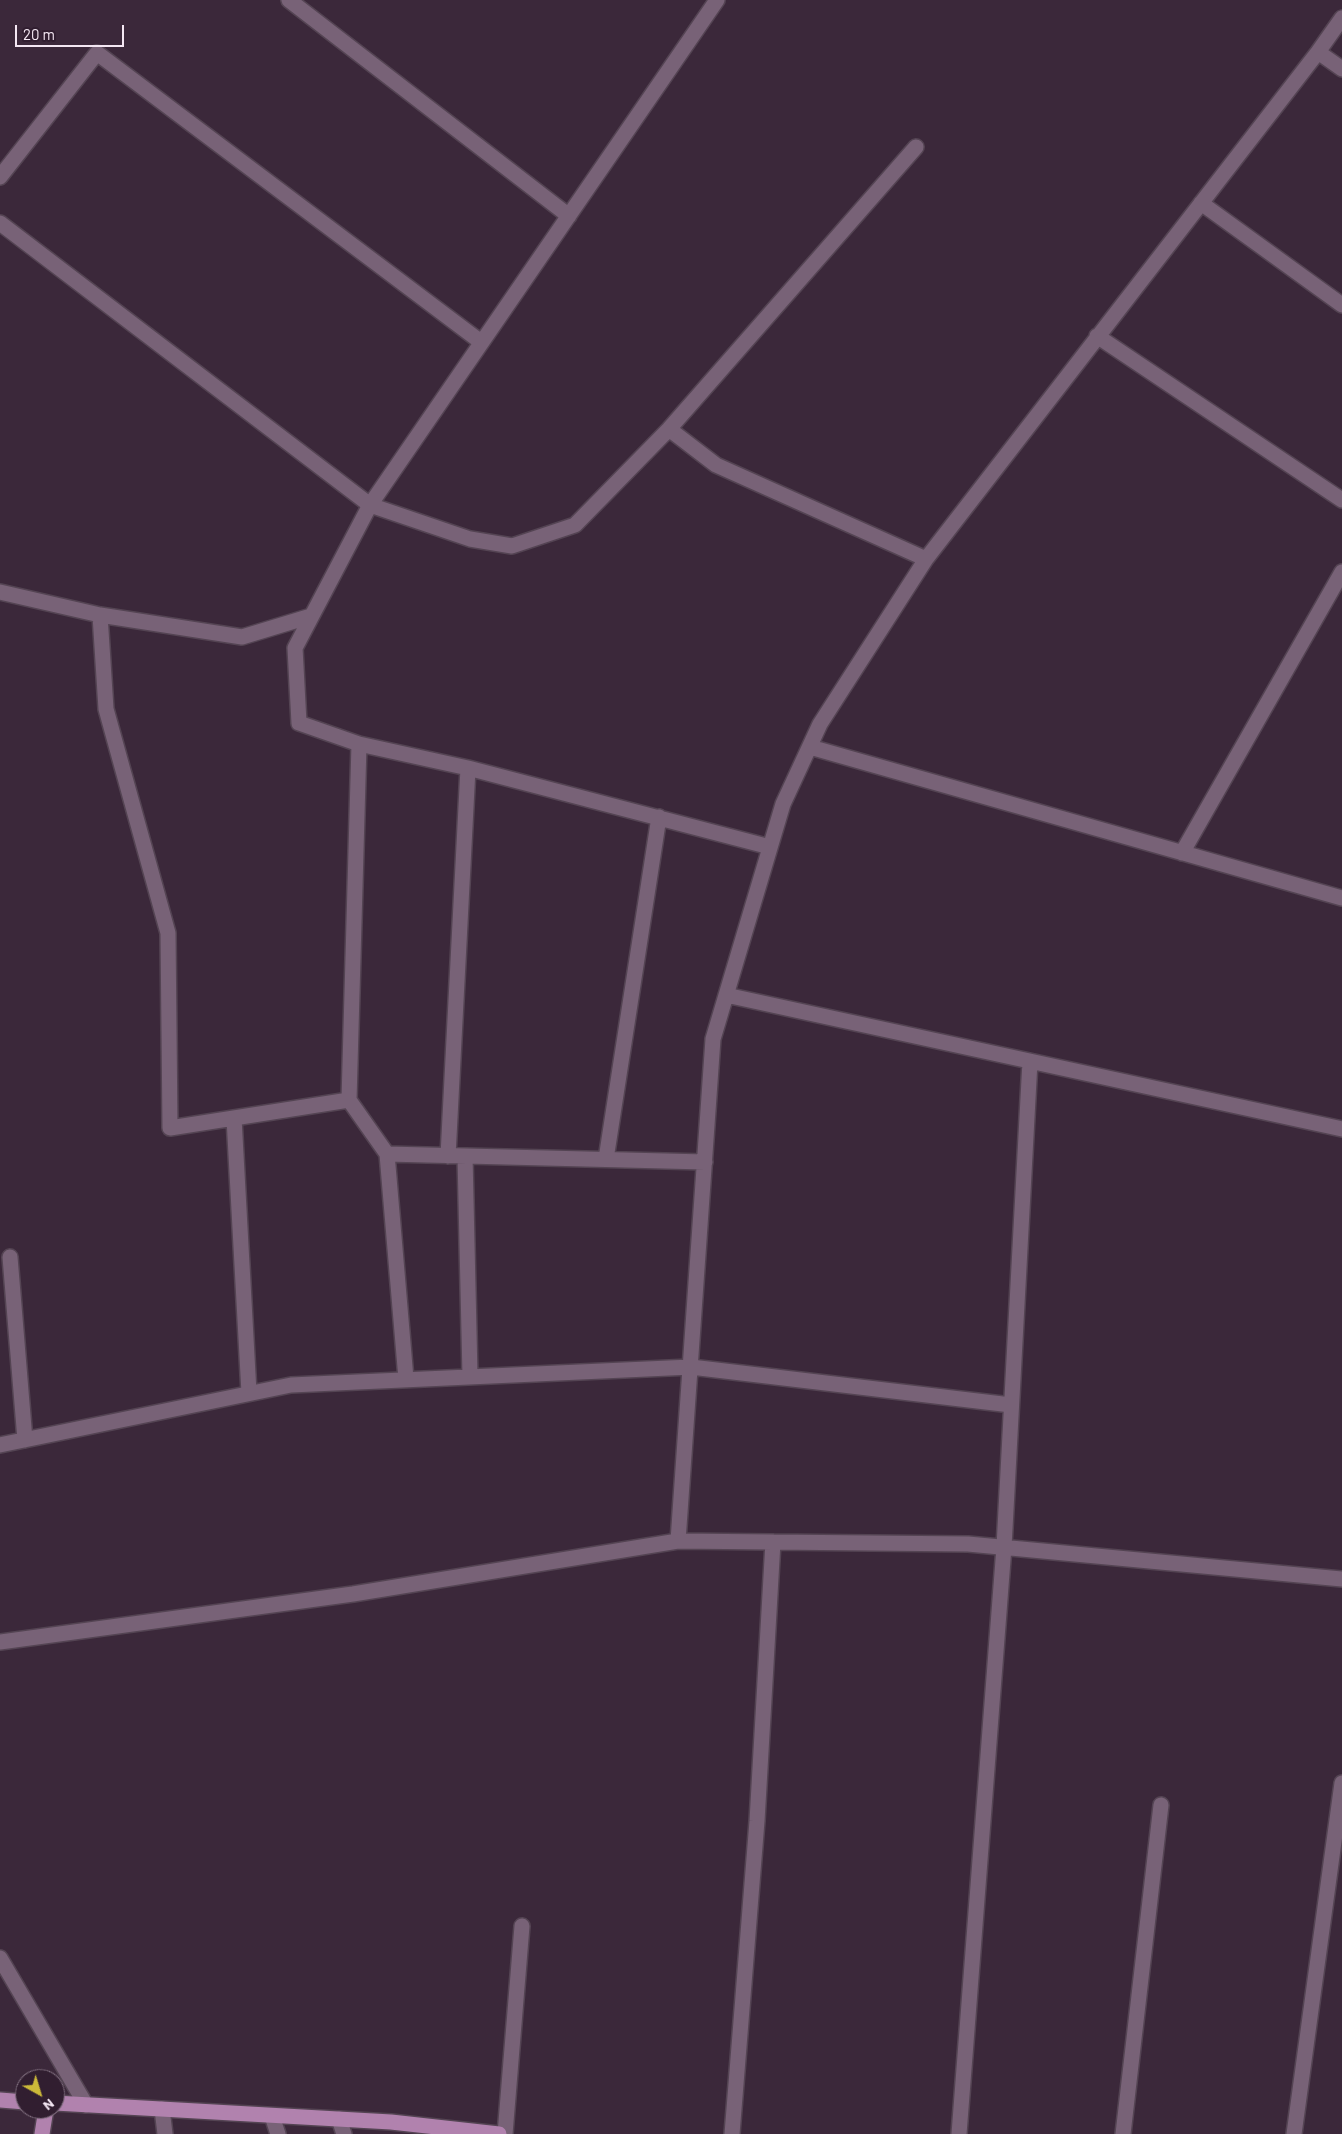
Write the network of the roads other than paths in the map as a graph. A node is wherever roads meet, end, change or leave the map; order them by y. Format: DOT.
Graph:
graph roads {
  1 [pos="289,0"];
  2 [pos="717,0"];
  3 [pos="1342,18"];
  4 [pos="1318,52"];
  5 [pos="1342,69"];
  6 [pos="916,147"];
  7 [pos="0,177"];
  8 [pos="1201,203"];
  9 [pos="569,216"];
  10 [pos="0,224"];
  11 [pos="1342,306"];
  12 [pos="1097,336"];
  13 [pos="481,342"];
  14 [pos="669,429"];
  15 [pos="1342,500"];
  16 [pos="370,505"];
  17 [pos="926,559"];
  18 [pos="1342,572"];
  19 [pos="0,592"];
  20 [pos="100,614"];
  21 [pos="311,616"];
  22 [pos="359,744"];
  23 [pos="810,747"];
  24 [pos="468,768"];
  25 [pos="659,817"];
  26 [pos="770,847"];
  27 [pos="1182,853"];
  28 [pos="1342,898"];
  29 [pos="726,995"];
  30 [pos="1030,1061"];
  31 [pos="349,1100"];
  32 [pos="234,1118"];
  33 [pos="1342,1129"];
  34 [pos="387,1154"];
  35 [pos="448,1156"];
  36 [pos="465,1156"];
  37 [pos="606,1159"];
  38 [pos="705,1162"];
  39 [pos="10,1257"];
  40 [pos="691,1367"];
  41 [pos="470,1376"];
  42 [pos="406,1380"];
  43 [pos="249,1393"];
  44 [pos="1011,1405"];
  45 [pos="25,1440"];
  46 [pos="0,1445"];
  47 [pos="678,1541"];
  48 [pos="774,1542"];
  49 [pos="1004,1547"];
  50 [pos="1342,1579"];
  51 [pos="0,1642"];
  52 [pos="1342,1783"];
  53 [pos="1161,1805"];
  54 [pos="522,1926"];
  55 [pos="0,1958"];
  56 [pos="0,2100"];
  57 [pos="15,2101"];
  58 [pos="65,2104"];
  59 [pos="86,2105"];
  60 [pos="162,2109"];
  61 [pos="272,2116"];
  62 [pos="44,2119"];
  63 [pos="339,2119"];
  64 [pos="42,2134"];
  65 [pos="165,2134"];
  66 [pos="278,2134"];
  67 [pos="344,2134"];
  68 [pos="499,2134"];
  69 [pos="505,2134"];
  70 [pos="732,2134"];
  71 [pos="959,2134"];
  72 [pos="1123,2134"];
  73 [pos="1294,2134"];
  1 -- 9 [label="street"];
  2 -- 9 [label="street"];
  3 -- 4 [label="street"];
  4 -- 5 [label="street"];
  4 -- 8 [label="street"];
  6 -- 14 [label="street"];
  7 -- 13 [label="street"];
  8 -- 11 [label="street"];
  8 -- 12 [label="street"];
  9 -- 13 [label="street"];
  10 -- 16 [label="street"];
  12 -- 15 [label="street"];
  12 -- 17 [label="street"];
  13 -- 16 [label="street"];
  14 -- 16 [label="street"];
  14 -- 17 [label="street"];
  16 -- 21 [label="street"];
  17 -- 23 [label="street"];
  18 -- 27 [label="street"];
  19 -- 20 [label="street"];
  20 -- 21 [label="street"];
  20 -- 32 [label="street"];
  21 -- 22 [label="street"];
  22 -- 24 [label="street"];
  22 -- 31 [label="street"];
  23 -- 26 [label="street"];
  23 -- 27 [label="street"];
  24 -- 25 [label="street"];
  24 -- 35 [label="street"];
  25 -- 26 [label="street"];
  25 -- 37 [label="street"];
  26 -- 29 [label="street"];
  27 -- 28 [label="street"];
  29 -- 30 [label="street"];
  29 -- 38 [label="street"];
  30 -- 33 [label="street"];
  30 -- 44 [label="street"];
  31 -- 32 [label="street"];
  31 -- 34 [label="street"];
  32 -- 43 [label="street"];
  34 -- 35 [label="street"];
  34 -- 42 [label="street"];
  35 -- 36 [label="street"];
  36 -- 37 [label="street"];
  36 -- 41 [label="street"];
  37 -- 38 [label="street"];
  38 -- 40 [label="street"];
  39 -- 45 [label="street"];
  40 -- 41 [label="street"];
  40 -- 44 [label="street"];
  40 -- 47 [label="street"];
  41 -- 42 [label="street"];
  42 -- 43 [label="street"];
  43 -- 45 [label="street"];
  44 -- 49 [label="street"];
  45 -- 46 [label="street"];
  47 -- 48 [label="street"];
  47 -- 51 [label="street"];
  48 -- 49 [label="street"];
  48 -- 70 [label="street"];
  49 -- 50 [label="street"];
  49 -- 71 [label="street"];
  52 -- 73 [label="street"];
  53 -- 72 [label="street"];
  54 -- 69 [label="street"];
  55 -- 59 [label="street"];
  56 -- 57 [label="main road"];
  58 -- 59 [label="main road"];
  59 -- 60 [label="main road"];
  60 -- 61 [label="main road"];
  60 -- 65 [label="street"];
  61 -- 63 [label="main road"];
  61 -- 66 [label="street"];
  62 -- 64 [label="main road"];
  63 -- 67 [label="street"];
  63 -- 68 [label="main road"];
}
